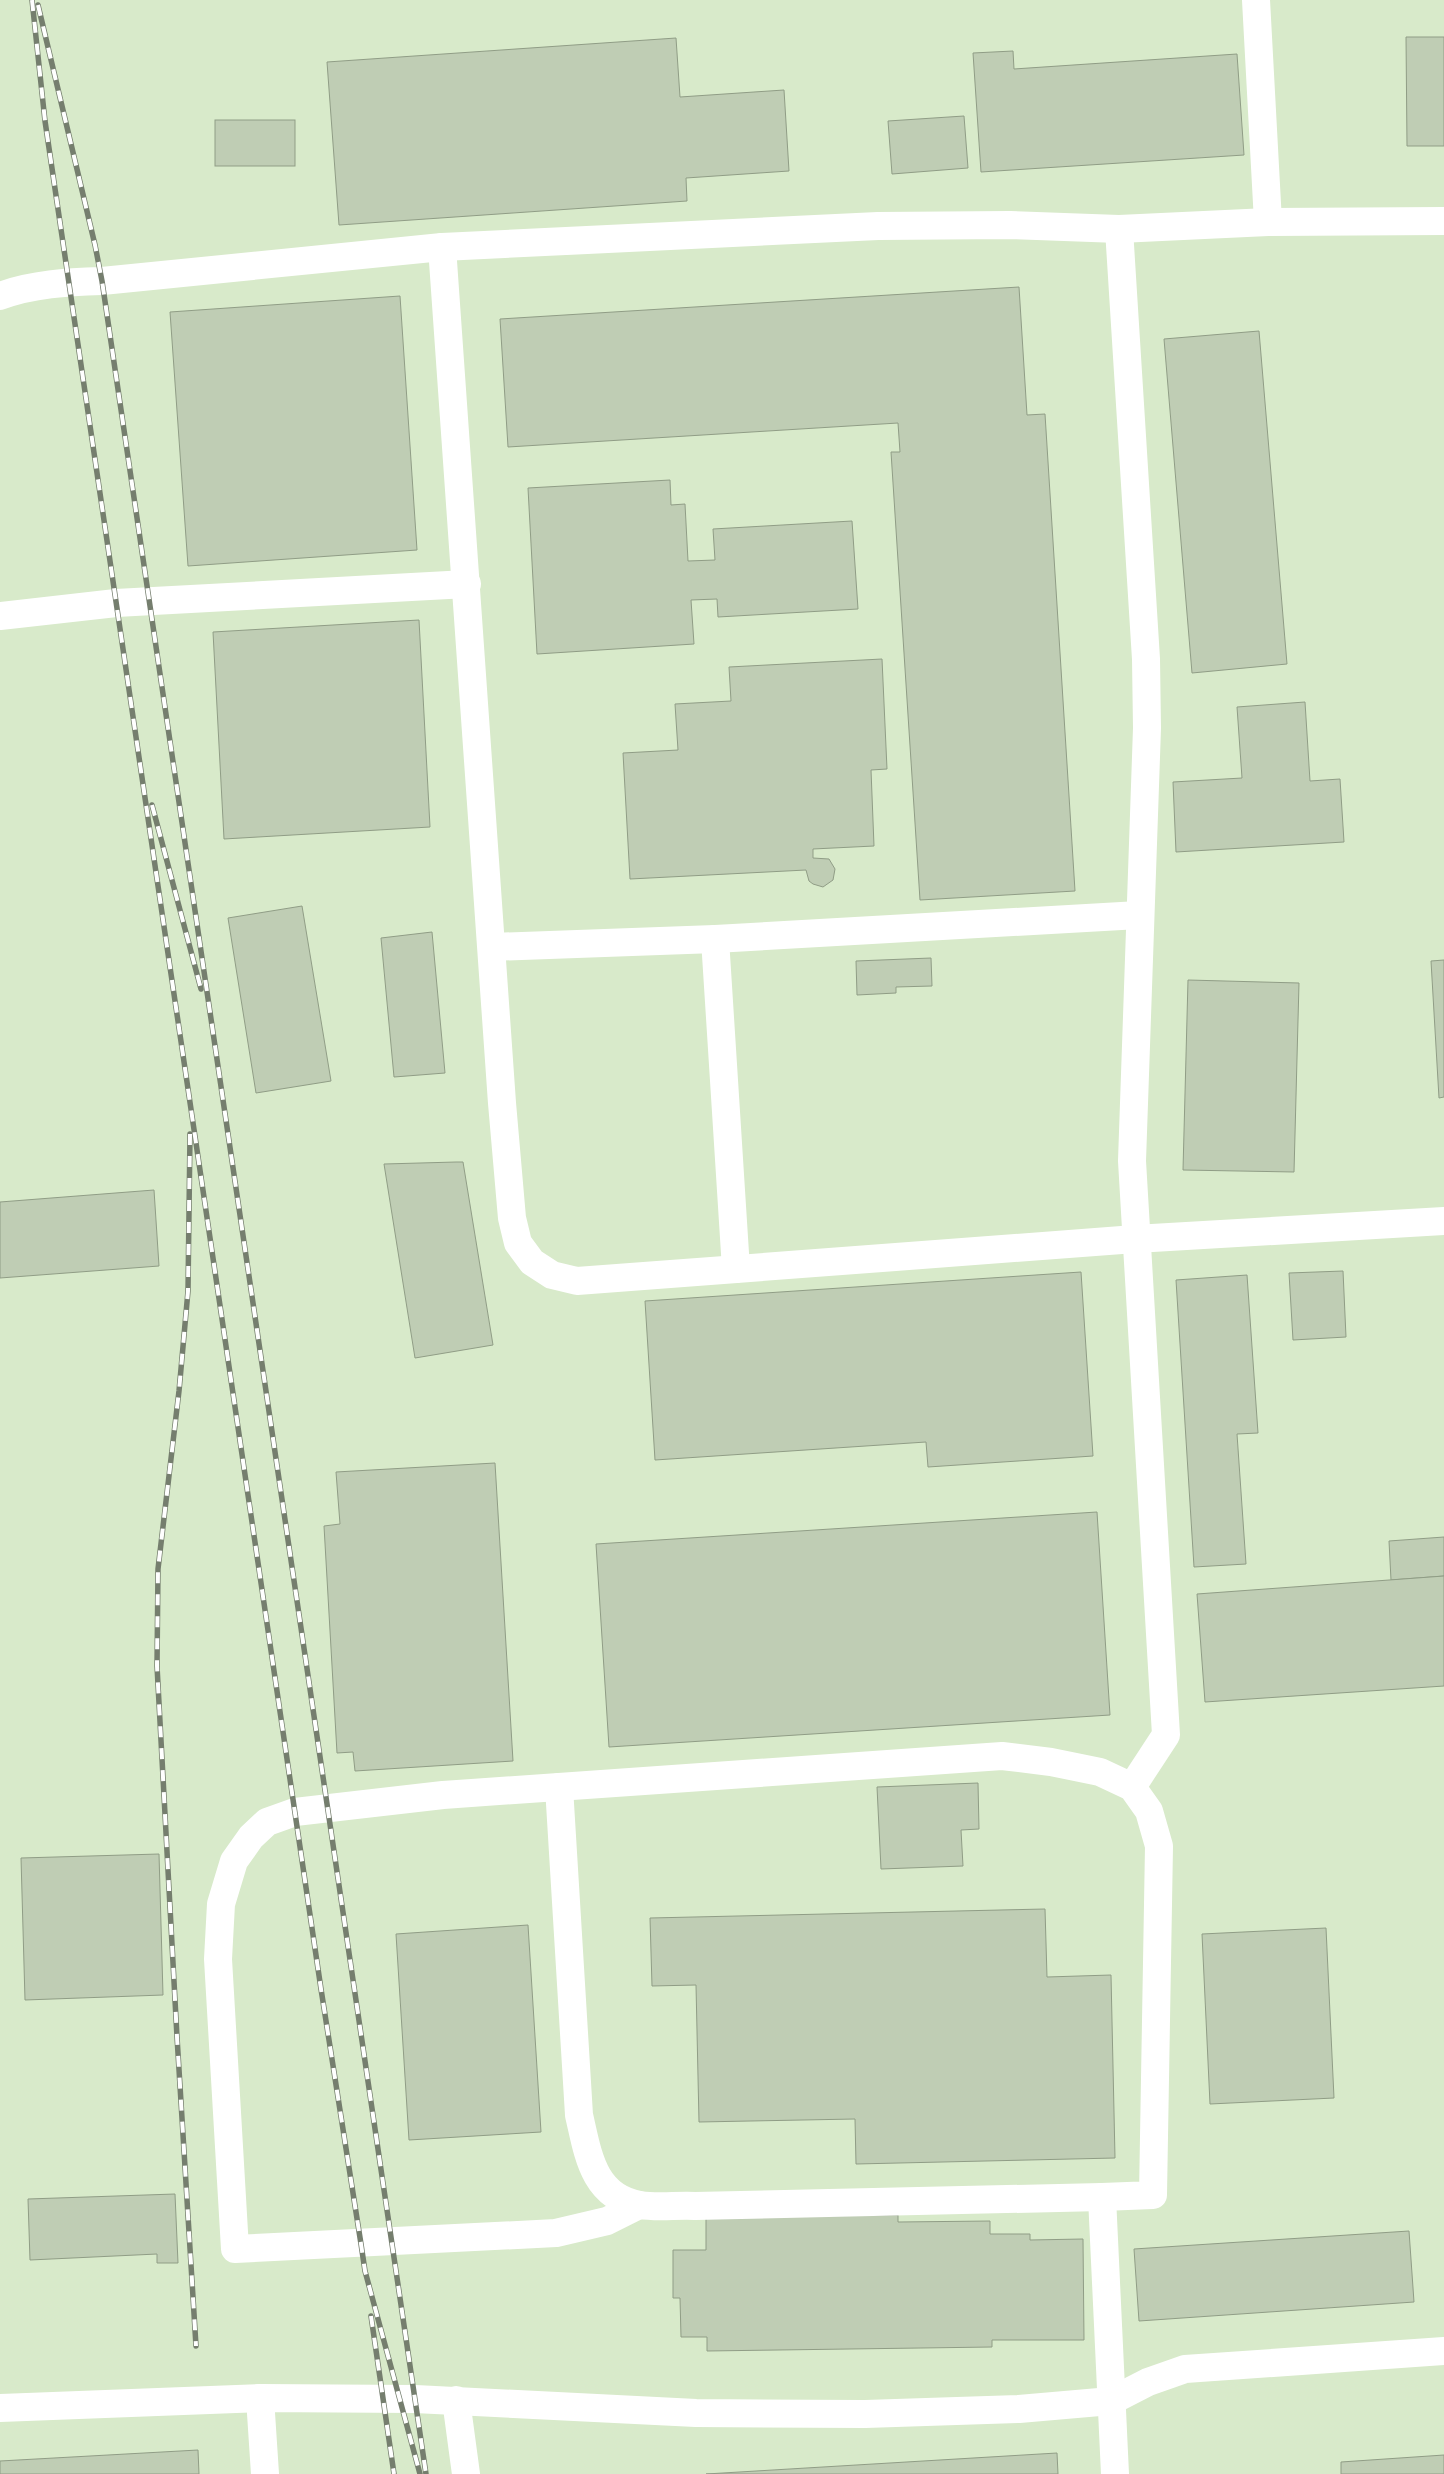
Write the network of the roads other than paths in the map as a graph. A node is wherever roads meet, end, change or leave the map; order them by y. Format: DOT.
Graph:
graph roads {
  1 [pos="1256,0"];
  2 [pos="1444,221"];
  3 [pos="1268,222"];
  4 [pos="1119,229"];
  5 [pos="442,247"];
  6 [pos="0,296"];
  7 [pos="467,584"];
  8 [pos="0,616"];
  9 [pos="1139,915"];
  10 [pos="715,939"];
  11 [pos="492,947"];
  12 [pos="1444,1222"];
  13 [pos="1136,1239"];
  14 [pos="736,1269"];
  15 [pos="559,1786"];
  16 [pos="1132,1786"];
  17 [pos="1102,2197"];
  18 [pos="639,2205"];
  19 [pos="1444,2351"];
  20 [pos="260,2398"];
  21 [pos="456,2400"];
  22 [pos="1112,2401"];
  23 [pos="0,2408"];
  24 [pos="265,2474"];
  25 [pos="466,2474"];
  26 [pos="1115,2474"];
  1 -- 3 [label="street"];
  2 -- 3 [label="street"];
  3 -- 4 [label="street"];
  4 -- 5 [label="street"];
  4 -- 9 [label="street"];
  5 -- 6 [label="street"];
  5 -- 7 [label="street"];
  7 -- 8 [label="street"];
  7 -- 11 [label="street"];
  9 -- 10 [label="street"];
  9 -- 13 [label="street"];
  10 -- 11 [label="street"];
  10 -- 14 [label="street"];
  11 -- 14 [label="street"];
  12 -- 13 [label="street"];
  13 -- 14 [label="street"];
  13 -- 16 [label="street"];
  15 -- 16 [label="street"];
  15 -- 18 [label="street"];
  15 -- 18 [label="street"];
  16 -- 17 [label="street"];
  17 -- 18 [label="street"];
  17 -- 22 [label="street"];
  19 -- 22 [label="street"];
  20 -- 21 [label="street"];
  20 -- 23 [label="street"];
  20 -- 24 [label="street"];
  21 -- 22 [label="street"];
  21 -- 25 [label="street"];
  22 -- 26 [label="street"];
}
